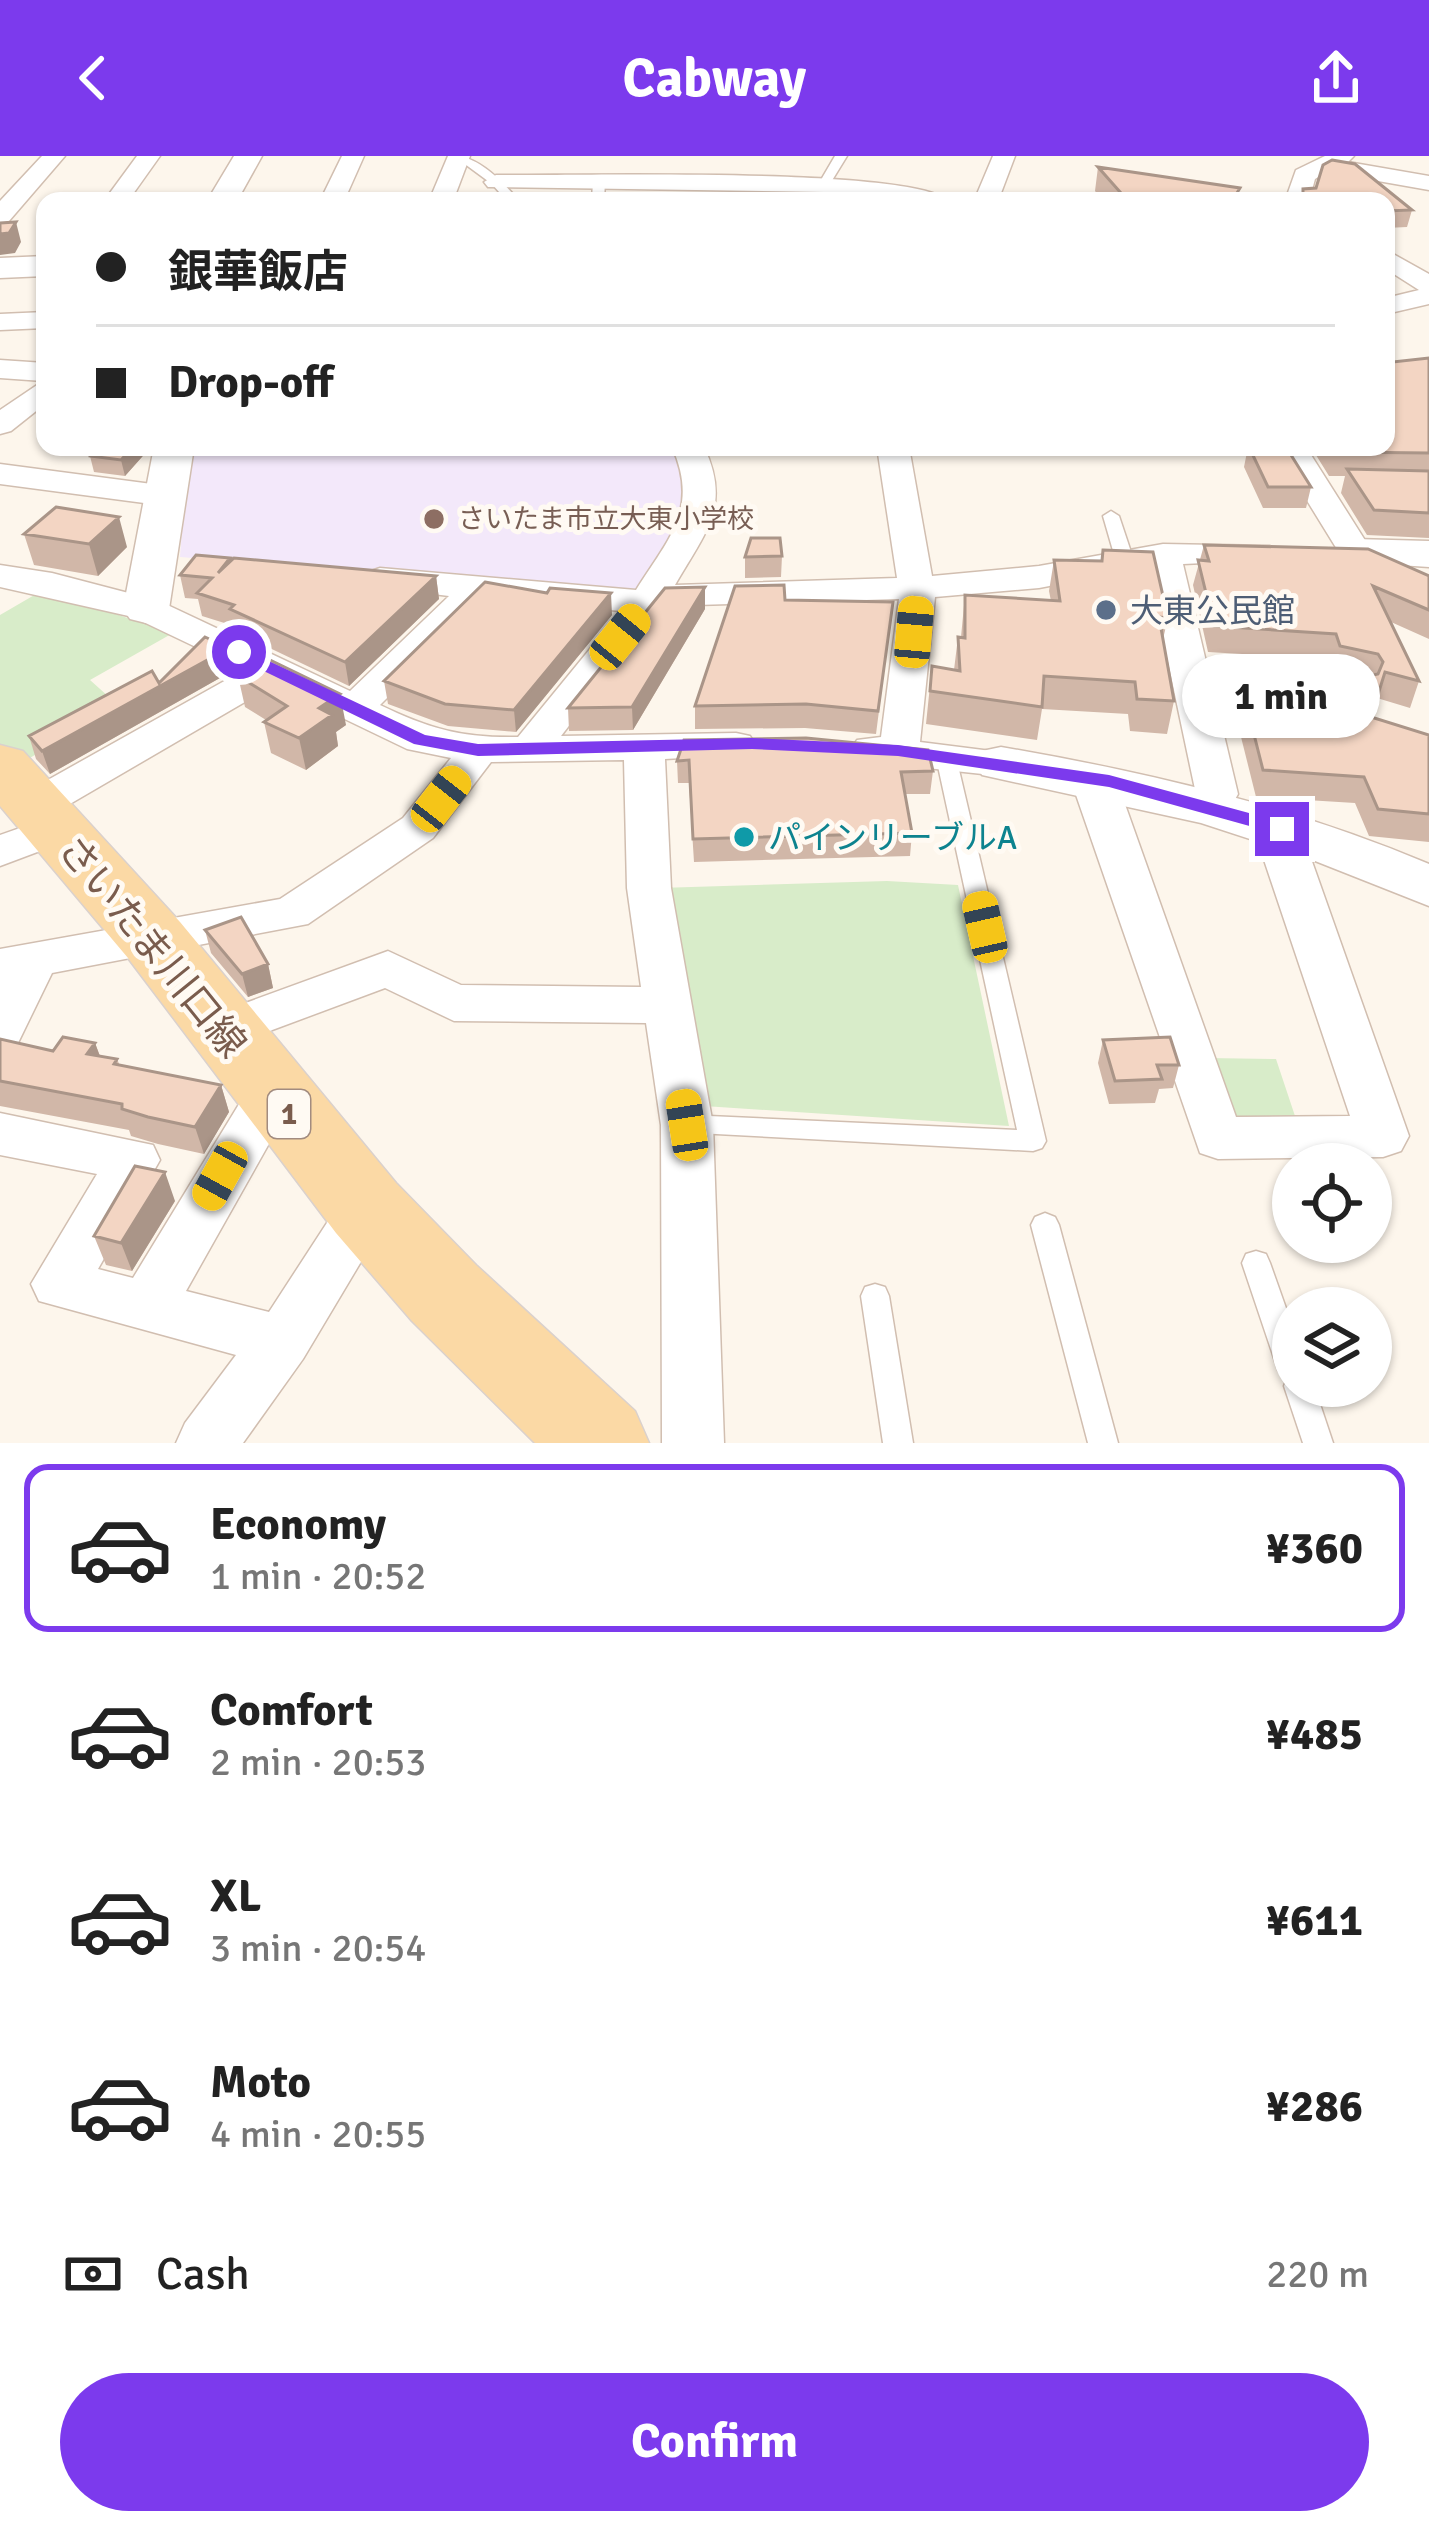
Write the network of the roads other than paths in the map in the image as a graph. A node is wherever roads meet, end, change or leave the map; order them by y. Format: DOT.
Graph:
graph roads {
  1 [pos="53,156"];
  2 [pos="149,156"];
  3 [pos="248,156"];
  4 [pos="353,156"];
  5 [pos="459,156"];
  6 [pos="744,156"];
  7 [pos="841,156"];
  8 [pos="1004,156"];
  9 [pos="1329,160"];
  10 [pos="748,183"];
  11 [pos="1428,184"];
  12 [pos="824,185"];
  13 [pos="504,191"];
  14 [pos="598,191"];
  15 [pos="694,191"];
  16 [pos="123,192"];
  17 [pos="226,192"];
  18 [pos="336,192"];
  19 [pos="445,192"];
  20 [pos="851,192"];
  21 [pos="875,192"];
  22 [pos="924,192"];
  23 [pos="990,192"];
  24 [pos="1299,192"];
  25 [pos="8,218"];
  26 [pos="1395,264"];
  27 [pos="36,266"];
  28 [pos="0,268"];
  29 [pos="1429,285"];
  30 [pos="1429,296"];
  31 [pos="1395,304"];
  32 [pos="36,320"];
  33 [pos="0,322"];
  34 [pos="0,368"];
  35 [pos="36,371"];
  36 [pos="36,395"];
  37 [pos="0,425"];
  38 [pos="173,456"];
  39 [pos="692,456"];
  40 [pos="894,456"];
  41 [pos="1298,456"];
  42 [pos="0,474"];
  43 [pos="167,496"];
  44 [pos="1111,516"];
  45 [pos="1320,553"];
  46 [pos="1429,554"];
  47 [pos="1144,557"];
  48 [pos="151,560"];
  49 [pos="198,563"];
  50 [pos="338,575"];
  51 [pos="0,576"];
  52 [pos="478,587"];
  53 [pos="916,588"];
  54 [pos="1429,593"];
  55 [pos="650,599"];
  56 [pos="146,609"];
  57 [pos="273,669"];
  58 [pos="1190,680"];
  59 [pos="1352,690"];
  60 [pos="353,710"];
  61 [pos="769,744"];
  62 [pos="828,746"];
  63 [pos="644,749"];
  64 [pos="478,750"];
  65 [pos="538,750"];
  66 [pos="898,751"];
  67 [pos="946,757"];
  68 [pos="1001,763"];
  69 [pos="1096,779"];
  70 [pos="1211,806"];
  71 [pos="23,812"];
  72 [pos="1282,829"];
  73 [pos="1429,886"];
  74 [pos="154,940"];
  75 [pos="18,963"];
  76 [pos="668,1005"];
  77 [pos="224,1030"];
  78 [pos="0,1033"];
  79 [pos="277,1099"];
  80 [pos="687,1125"];
  81 [pos="0,1134"];
  82 [pos="366,1208"];
  83 [pos="1045,1226"];
  84 [pos="1256,1263"];
  85 [pos="875,1296"];
  86 [pos="146,1306"];
  87 [pos="1272,1309"];
  88 [pos="282,1341"];
  89 [pos="1305,1407"];
  90 [pos="207,1443"];
  91 [pos="601,1443"];
  92 [pos="693,1443"];
  93 [pos="898,1443"];
  94 [pos="1103,1443"];
  95 [pos="1318,1443"];
  1 -- 25 [label="street"];
  2 -- 16 [label="street"];
  3 -- 17 [label="street"];
  4 -- 18 [label="street"];
  5 -- 13 [label="lane"];
  5 -- 19 [label="street"];
  6 -- 10 [label="street"];
  7 -- 12 [label="lane"];
  8 -- 23 [label="street"];
  9 -- 11 [label="street"];
  9 -- 24 [label="street"];
  10 -- 12 [label="street"];
  10 -- 15 [label="street"];
  12 -- 20 [label="street"];
  13 -- 14 [label="street"];
  14 -- 15 [label="street"];
  21 -- 22 [label="street"];
  26 -- 29 [label="street"];
  27 -- 28 [label="street"];
  30 -- 31 [label="street"];
  32 -- 33 [label="street"];
  34 -- 35 [label="street"];
  36 -- 37 [label="street"];
  38 -- 43 [label="street"];
  39 -- 55 [label="street"];
  40 -- 53 [label="street"];
  41 -- 45 [label="street"];
  42 -- 43 [label="street"];
  43 -- 48 [label="street"];
  44 -- 47 [label="lane"];
  45 -- 46 [label="street"];
  45 -- 47 [label="street"];
  45 -- 54 [label="street"];
  47 -- 53 [label="street"];
  47 -- 58 [label="street"];
  48 -- 49 [label="street"];
  48 -- 56 [label="street"];
  50 -- 52 [label="street"];
  51 -- 56 [label="street"];
  52 -- 55 [label="street"];
  52 -- 60 [label="street"];
  53 -- 55 [label="street"];
  53 -- 66 [label="street"];
  55 -- 65 [label="street"];
  56 -- 57 [label="street"];
  57 -- 60 [label="street"];
  57 -- 71 [label="street"];
  58 -- 59 [label="street"];
  58 -- 70 [label="street"];
  60 -- 64 [label="street"];
  61 -- 63 [label="street"];
  62 -- 66 [label="street"];
  63 -- 65 [label="street"];
  63 -- 76 [label="street"];
  64 -- 65 [label="street"];
  64 -- 74 [label="street"];
  66 -- 67 [label="street"];
  67 -- 68 [label="street"];
  67 -- 80 [label="lane"];
  68 -- 69 [label="street"];
  69 -- 70 [label="street"];
  69 -- 72 [label="street"];
  70 -- 72 [label="street"];
  71 -- 74 [label="main road, さいたま川口線 / 1"];
  72 -- 73 [label="street"];
  74 -- 75 [label="street"];
  74 -- 77 [label="main road, さいたま川口線 / 1"];
  75 -- 78 [label="street"];
  76 -- 77 [label="street"];
  76 -- 80 [label="street"];
  77 -- 79 [label="main road, さいたま川口線 / 1"];
  79 -- 82 [label="main road, さいたま川口線 / 1"];
  79 -- 86 [label="street"];
  80 -- 92 [label="street"];
  81 -- 86 [label="street"];
  82 -- 88 [label="street"];
  82 -- 91 [label="main road, さいたま川口線 / 1"];
  83 -- 94 [label="lane"];
  84 -- 87 [label="lane"];
  85 -- 93 [label="lane"];
  86 -- 88 [label="street"];
  88 -- 90 [label="street"];
  89 -- 95 [label="lane"];
}
